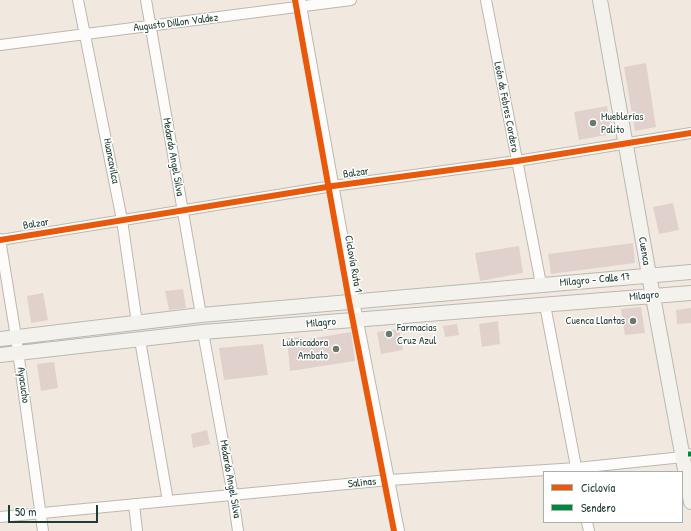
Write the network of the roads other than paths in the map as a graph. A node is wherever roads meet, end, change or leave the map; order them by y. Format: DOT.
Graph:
graph roads {
  1 [pos="78,0"];
  2 [pos="146,0"];
  3 [pos="351,0"];
  4 [pos="486,0"];
  5 [pos="600,0"];
  6 [pos="300,3"];
  7 [pos="151,26"];
  8 [pos="86,33"];
  9 [pos="0,45"];
  10 [pos="691,133"];
  11 [pos="625,143"];
  12 [pos="517,161"];
  13 [pos="333,186"];
  14 [pos="182,211"];
  15 [pos="122,220"];
  16 [pos="0,240"];
  17 [pos="691,272"];
  18 [pos="649,275"];
  19 [pos="541,284"];
  20 [pos="691,293"];
  21 [pos="653,296"];
  22 [pos="354,301"];
  23 [pos="545,305"];
  24 [pos="201,315"];
  25 [pos="358,320"];
  26 [pos="137,323"];
  27 [pos="203,332"];
  28 [pos="16,337"];
  29 [pos="0,339"];
  30 [pos="140,340"];
  31 [pos="18,353"];
  32 [pos="0,355"];
  33 [pos="686,456"];
  34 [pos="577,470"];
  35 [pos="558,471"];
  36 [pos="543,472"];
  37 [pos="389,480"];
  38 [pos="233,496"];
  39 [pos="168,501"];
  40 [pos="691,502"];
  41 [pos="134,504"];
  42 [pos="41,512"];
  43 [pos="0,517"];
  44 [pos="43,531"];
  45 [pos="137,531"];
  46 [pos="238,531"];
  47 [pos="398,531"];
  1 -- 8 [label="street, Huancavilca"];
  2 -- 7 [label="street, Medardo Angel Silva"];
  3 -- 6 [label="street, Augusto Dillon Valdez"];
  4 -- 12 [label="street, León de Febres Cordero"];
  5 -- 11 [label="main road, Cuenca"];
  6 -- 7 [label="street, Augusto Dillon Valdez"];
  6 -- 13 [label="street"];
  7 -- 8 [label="street, Augusto Dillon Valdez"];
  7 -- 14 [label="street, Medardo Angel Silva"];
  8 -- 9 [label="street, Augusto Dillon Valdez"];
  8 -- 15 [label="street, Huancavilca"];
  10 -- 11 [label="street, Balzar"];
  11 -- 12 [label="street, Balzar"];
  11 -- 18 [label="main road, Cuenca"];
  12 -- 13 [label="street, Balzar"];
  12 -- 19 [label="street, León de Febres Cordero"];
  13 -- 14 [label="street, Balzar"];
  13 -- 22 [label="street"];
  14 -- 15 [label="street, Balzar"];
  14 -- 24 [label="street, Medardo Angel Silva"];
  15 -- 16 [label="street, Balzar"];
  15 -- 26 [label="street, Huancavilca"];
  16 -- 28 [label="street, Ayacucho"];
  17 -- 18 [label="main road, Milagro"];
  18 -- 19 [label="main road, Milagro - Calle 17"];
  18 -- 21 [label="main road, Cuenca"];
  19 -- 22 [label="main road, Milagro"];
  20 -- 21 [label="main road, Milagro"];
  21 -- 23 [label="main road, Milagro"];
  21 -- 33 [label="main road, Cuenca"];
  22 -- 24 [label="main road, Milagro"];
  22 -- 25 [label="street"];
  23 -- 25 [label="main road, Milagro"];
  23 -- 34 [label="street"];
  24 -- 26 [label="main road, Milagro"];
  25 -- 27 [label="main road, Milagro"];
  25 -- 37 [label="street"];
  26 -- 28 [label="main road, Milagro"];
  27 -- 30 [label="main road, Milagro"];
  27 -- 38 [label="street, Medardo Angel Silva"];
  28 -- 29 [label="main road, Milagro"];
  28 -- 31 [label="street, Ayacucho"];
  30 -- 31 [label="main road, Milagro"];
  30 -- 39 [label="street"];
  31 -- 32 [label="main road, Milagro"];
  31 -- 42 [label="street, Ayacucho"];
  33 -- 34 [label="street, Salinas"];
  33 -- 40 [label="main road, Cuenca"];
  34 -- 35 [label="street, Salinas"];
  36 -- 37 [label="street, Salinas"];
  37 -- 38 [label="street, Salinas"];
  37 -- 47 [label="street"];
  38 -- 39 [label="street, Salinas"];
  38 -- 46 [label="street, Medardo Angel Silva"];
  39 -- 41 [label="street, Salinas"];
  41 -- 42 [label="street, Salinas"];
  41 -- 45 [label="street"];
  42 -- 43 [label="street, Salinas"];
  42 -- 44 [label="street, Ayacucho"];
}
